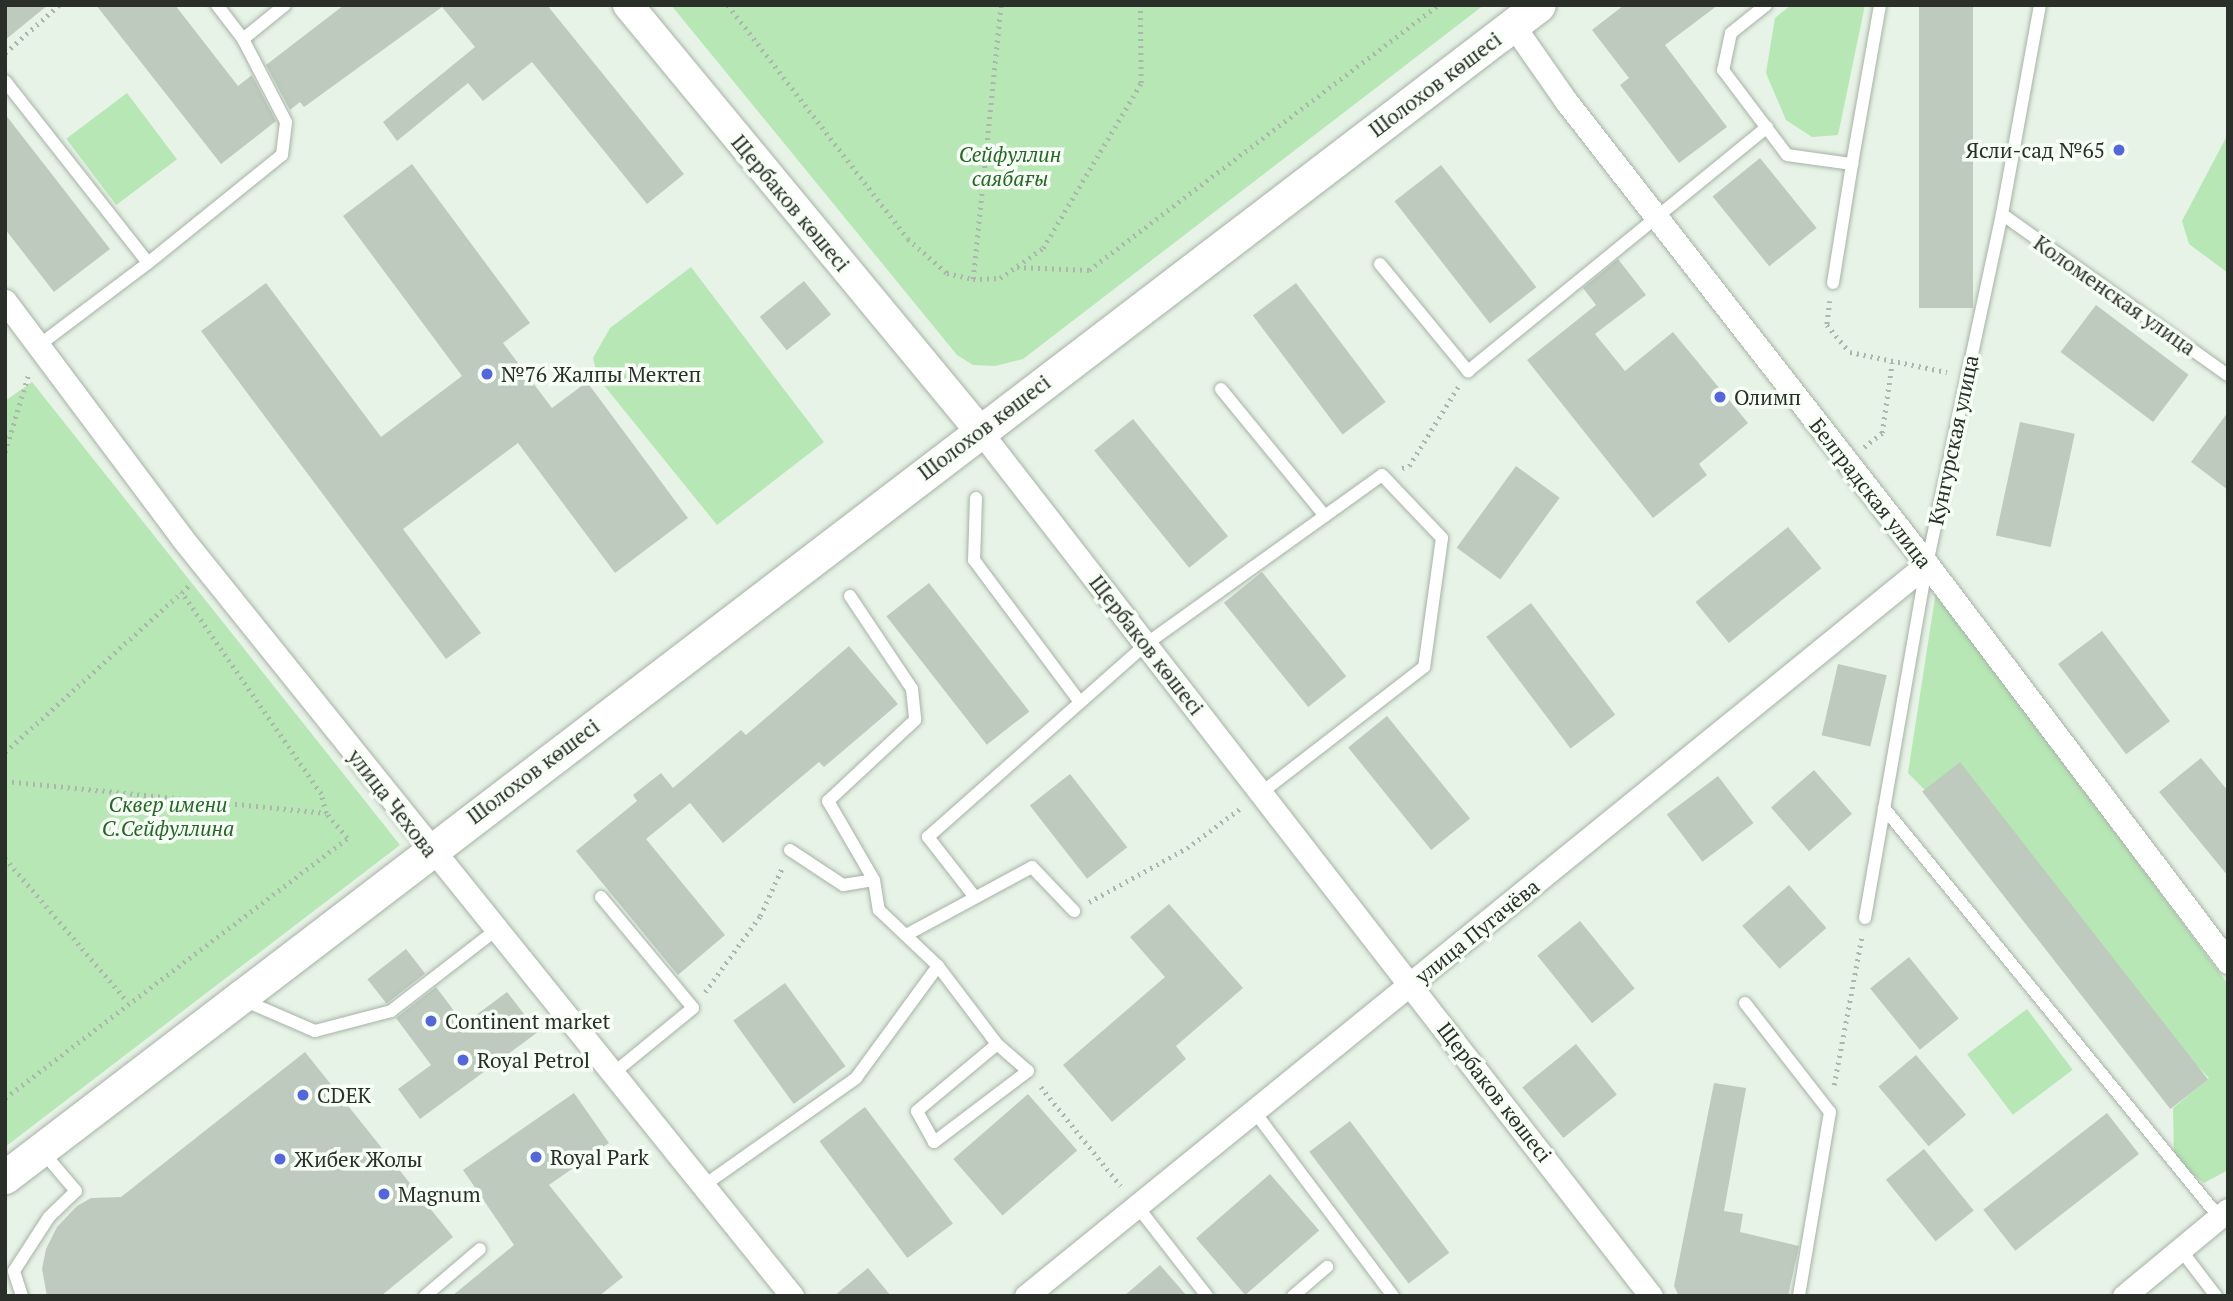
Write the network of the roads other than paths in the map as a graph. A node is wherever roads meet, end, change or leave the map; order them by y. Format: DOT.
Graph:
graph roads {
  1 [pos="217,5"];
  2 [pos="285,5"];
  3 [pos="628,5"];
  4 [pos="1539,5"];
  5 [pos="1766,5"];
  6 [pos="1880,5"];
  7 [pos="2040,5"];
  8 [pos="1513,25"];
  9 [pos="243,39"];
  10 [pos="5,81"];
  11 [pos="1767,127"];
  12 [pos="1852,164"];
  13 [pos="1655,214"];
  14 [pos="2002,214"];
  15 [pos="148,263"];
  16 [pos="1380,264"];
  17 [pos="1833,283"];
  18 [pos="5,301"];
  19 [pos="36,353"];
  20 [pos="2228,375"];
  21 [pos="1222,389"];
  22 [pos="979,431"];
  23 [pos="976,498"];
  24 [pos="1325,516"];
  25 [pos="1927,564"];
  26 [pos="850,596"];
  27 [pos="1146,644"];
  28 [pos="1080,702"];
  29 [pos="1262,792"];
  30 [pos="1884,808"];
  31 [pos="790,849"];
  32 [pos="429,850"];
  33 [pos="874,880"];
  34 [pos="974,896"];
  35 [pos="601,897"];
  36 [pos="1074,911"];
  37 [pos="1865,918"];
  38 [pos="497,929"];
  39 [pos="908,934"];
  40 [pos="2228,962"];
  41 [pos="938,967"];
  42 [pos="1412,984"];
  43 [pos="237,998"];
  44 [pos="1745,1003"];
  45 [pos="997,1044"];
  46 [pos="611,1075"];
  47 [pos="1254,1111"];
  48 [pos="41,1150"];
  49 [pos="5,1177"];
  50 [pos="706,1184"];
  51 [pos="1137,1206"];
  52 [pos="2223,1214"];
  53 [pos="480,1249"];
  54 [pos="2181,1250"];
  55 [pos="1327,1267"];
  56 [pos="22,1296"];
  57 [pos="425,1296"];
  58 [pos="792,1296"];
  59 [pos="1026,1296"];
  60 [pos="1207,1296"];
  61 [pos="1293,1296"];
  62 [pos="1393,1296"];
  63 [pos="1651,1296"];
  64 [pos="1799,1296"];
  65 [pos="2124,1296"];
  66 [pos="2216,1296"];
  1 -- 9 [label="lane"];
  2 -- 9 [label="lane"];
  3 -- 22 [label="street, Щербаков көшесі"];
  4 -- 8 [label="main road, Шолохов көшесі"];
  5 -- 11 [label="lane"];
  6 -- 12 [label="lane"];
  7 -- 14 [label="lane, Кунгурская улица"];
  8 -- 13 [label="street, Белградская улица"];
  8 -- 22 [label="main road, Шолохов көшесі"];
  9 -- 15 [label="lane"];
  10 -- 15 [label="lane"];
  11 -- 12 [label="lane"];
  11 -- 13 [label="lane"];
  12 -- 17 [label="lane"];
  13 -- 16 [label="lane"];
  13 -- 25 [label="street, Белградская улица"];
  14 -- 20 [label="lane, Коломенская улица"];
  14 -- 25 [label="lane, Кунгурская улица"];
  15 -- 19 [label="lane"];
  18 -- 19 [label="street, улица Чехова"];
  19 -- 32 [label="street, улица Чехова"];
  21 -- 24 [label="lane"];
  22 -- 27 [label="street, Щербаков көшесі"];
  22 -- 32 [label="main road, Шолохов көшесі"];
  23 -- 28 [label="lane"];
  24 -- 27 [label="lane"];
  24 -- 29 [label="lane"];
  25 -- 30 [label="lane, Кунгурская улица"];
  25 -- 40 [label="street, Белградская улица"];
  25 -- 42 [label="street, улица Пугачёва"];
  26 -- 33 [label="lane"];
  27 -- 28 [label="lane"];
  27 -- 29 [label="street, Щербаков көшесі"];
  28 -- 34 [label="lane"];
  29 -- 42 [label="street, Щербаков көшесі"];
  30 -- 37 [label="lane, Кунгурская улица"];
  30 -- 52 [label="lane"];
  31 -- 33 [label="lane"];
  32 -- 38 [label="street, улица Чехова"];
  32 -- 43 [label="main road, Шолохов көшесі"];
  33 -- 39 [label="lane"];
  34 -- 36 [label="lane"];
  34 -- 39 [label="lane"];
  35 -- 46 [label="lane"];
  38 -- 43 [label="lane"];
  38 -- 46 [label="street, улица Чехова"];
  39 -- 41 [label="lane"];
  41 -- 45 [label="lane"];
  41 -- 50 [label="lane"];
  42 -- 47 [label="street, улица Пугачёва"];
  42 -- 63 [label="street, Щербаков көшесі"];
  43 -- 48 [label="main road, Шолохов көшесі"];
  44 -- 64 [label="lane"];
  45 -- 45 [label="lane"];
  46 -- 50 [label="street, улица Чехова"];
  47 -- 51 [label="street, улица Пугачёва"];
  47 -- 62 [label="lane"];
  48 -- 49 [label="main road, Шолохов көшесі"];
  48 -- 56 [label="lane"];
  50 -- 58 [label="street, улица Чехова"];
  51 -- 59 [label="street, улица Пугачёва"];
  51 -- 60 [label="lane"];
  52 -- 54 [label="street"];
  53 -- 57 [label="lane"];
  54 -- 65 [label="street"];
  54 -- 66 [label="lane"];
  55 -- 61 [label="lane"];
}
